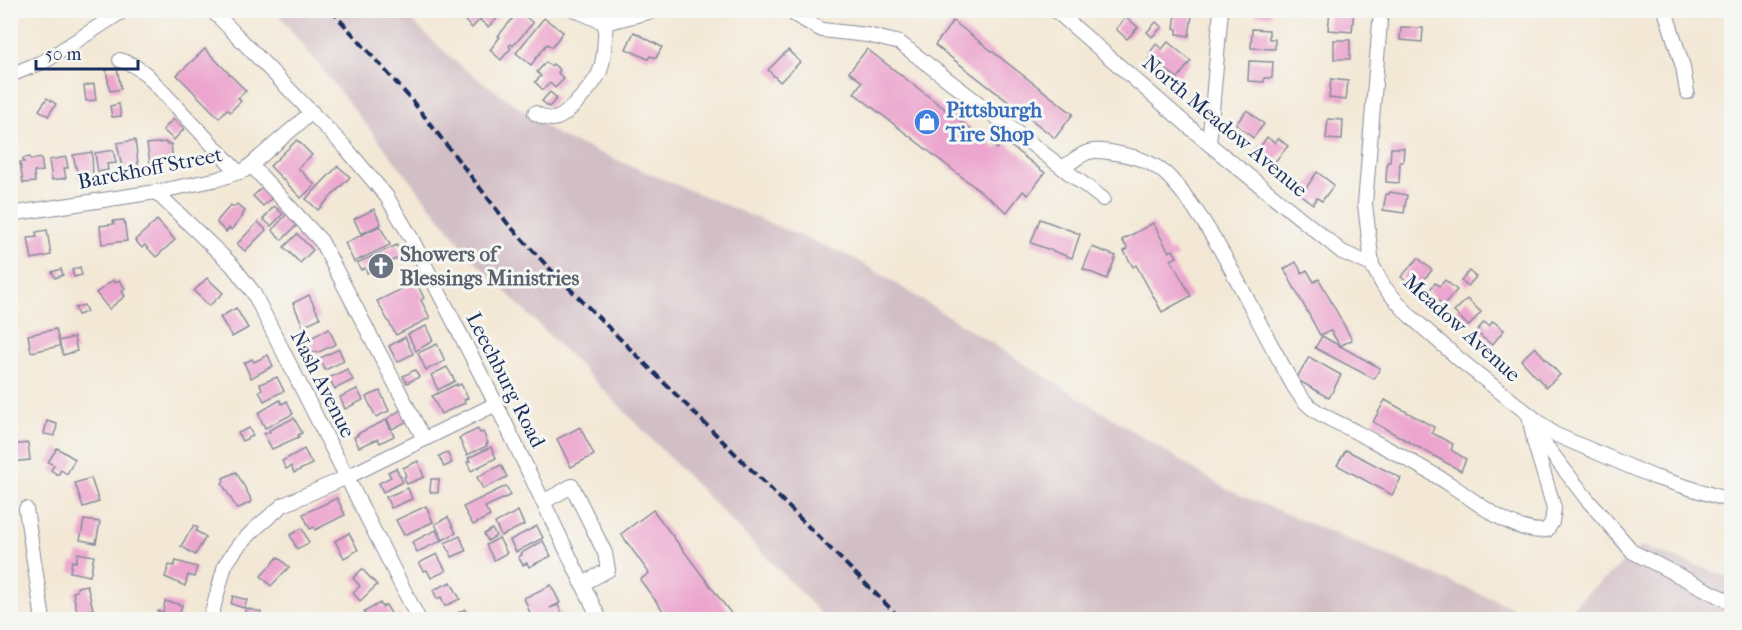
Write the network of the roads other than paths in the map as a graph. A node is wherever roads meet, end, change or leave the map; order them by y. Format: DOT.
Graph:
graph roads {
  1 [pos="124,10"];
  2 [pos="212,10"];
  3 [pos="575,10"];
  4 [pos="657,10"];
  5 [pos="794,10"];
  6 [pos="1055,10"];
  7 [pos="1221,10"];
  8 [pos="1381,10"];
  9 [pos="1665,10"];
  10 [pos="606,17"];
  11 [pos="120,60"];
  12 [pos="10,75"];
  13 [pos="1687,92"];
  14 [pos="312,112"];
  15 [pos="535,113"];
  16 [pos="1209,144"];
  17 [pos="251,165"];
  18 [pos="1063,168"];
  19 [pos="238,172"];
  20 [pos="156,192"];
  21 [pos="1103,199"];
  22 [pos="10,213"];
  23 [pos="1372,265"];
  24 [pos="496,404"];
  25 [pos="1529,415"];
  26 [pos="424,440"];
  27 [pos="347,477"];
  28 [pos="1731,501"];
  29 [pos="543,502"];
  30 [pos="26,509"];
  31 [pos="582,584"];
  32 [pos="1731,603"];
  33 [pos="43,620"];
  34 [pos="210,620"];
  35 [pos="419,620"];
  36 [pos="600,620"];
  1 -- 12 [label="street"];
  2 -- 14 [label="street, Leechburg Road"];
  3 -- 10 [label="street"];
  4 -- 10 [label="street"];
  5 -- 18 [label="street"];
  6 -- 16 [label="street, North Meadow Avenue"];
  7 -- 16 [label="street"];
  8 -- 23 [label="street, Meadow Avenue"];
  9 -- 13 [label="street"];
  10 -- 15 [label="street"];
  11 -- 19 [label="street"];
  14 -- 17 [label="street, Barckhoff Street"];
  14 -- 24 [label="street, Leechburg Road"];
  16 -- 23 [label="street, North Meadow Avenue"];
  17 -- 19 [label="street, Barckhoff Street"];
  17 -- 26 [label="street"];
  18 -- 21 [label="street"];
  18 -- 25 [label="street"];
  19 -- 20 [label="street, Barckhoff Street"];
  20 -- 22 [label="street, Barckhoff Street"];
  20 -- 27 [label="street, Nash Avenue"];
  23 -- 25 [label="street, Meadow Avenue"];
  24 -- 26 [label="street"];
  24 -- 29 [label="street, Leechburg Road"];
  25 -- 28 [label="street, Meadow Avenue"];
  25 -- 32 [label="street"];
  26 -- 27 [label="street"];
  27 -- 34 [label="street"];
  27 -- 35 [label="street, Nash Avenue"];
  29 -- 31 [label="street, Leechburg Road"];
  29 -- 31 [label="street"];
  30 -- 33 [label="street"];
  31 -- 36 [label="street, Leechburg Road"];
}
